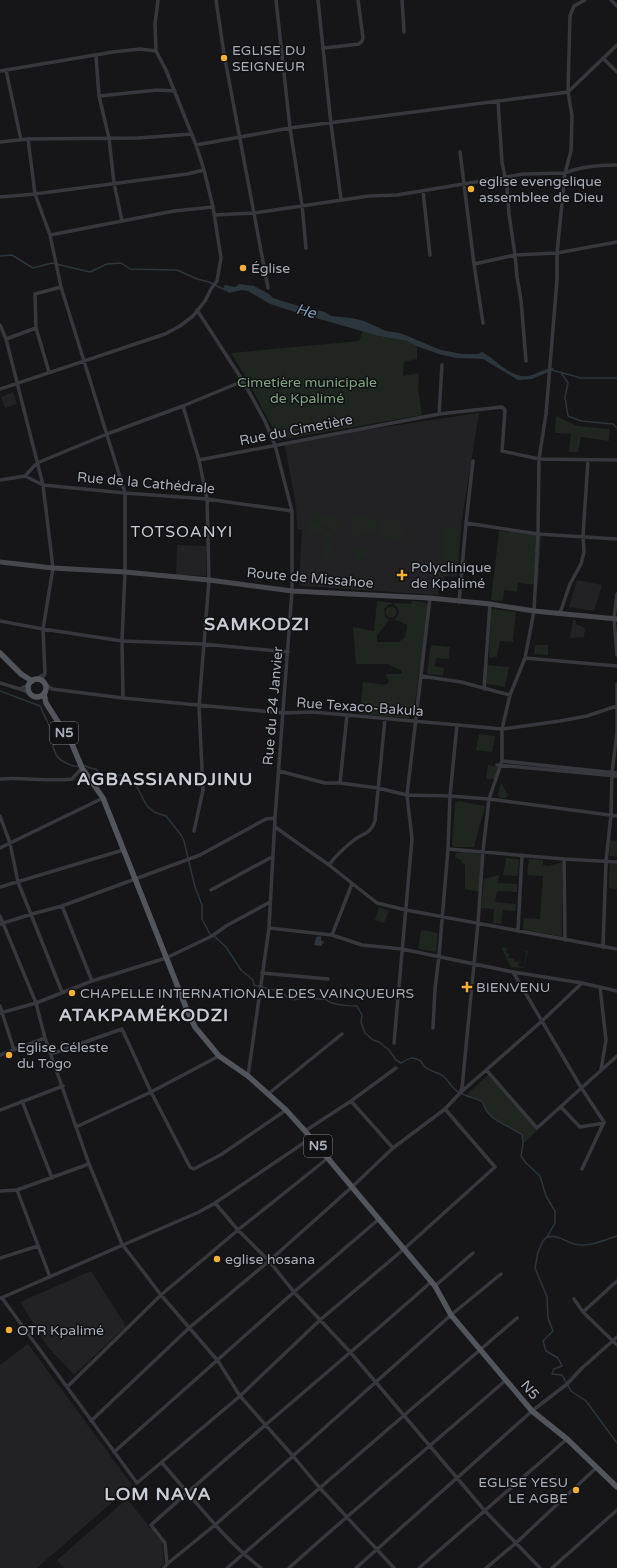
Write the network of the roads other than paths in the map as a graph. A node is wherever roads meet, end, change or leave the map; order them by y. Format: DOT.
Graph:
graph roads {
  1 [pos="158,0"];
  2 [pos="216,0"];
  3 [pos="276,0"];
  4 [pos="318,0"];
  5 [pos="358,0"];
  6 [pos="402,0"];
  7 [pos="585,0"];
  8 [pos="611,0"];
  9 [pos="617,6"];
  10 [pos="404,32"];
  11 [pos="617,45"];
  12 [pos="324,48"];
  13 [pos="156,51"];
  14 [pos="96,56"];
  15 [pos="603,58"];
  16 [pos="6,70"];
  17 [pos="0,71"];
  18 [pos="617,72"];
  19 [pos="175,91"];
  20 [pos="568,92"];
  21 [pos="99,96"];
  22 [pos="498,101"];
  23 [pos="331,124"];
  24 [pos="290,128"];
  25 [pos="192,134"];
  26 [pos="240,137"];
  27 [pos="109,138"];
  28 [pos="28,139"];
  29 [pos="21,140"];
  30 [pos="0,142"];
  31 [pos="196,145"];
  32 [pos="460,152"];
  33 [pos="617,165"];
  34 [pos="204,170"];
  35 [pos="564,173"];
  36 [pos="505,177"];
  37 [pos="114,183"];
  38 [pos="465,184"];
  39 [pos="424,191"];
  40 [pos="34,194"];
  41 [pos="0,197"];
  42 [pos="341,199"];
  43 [pos="302,205"];
  44 [pos="212,207"];
  45 [pos="254,213"];
  46 [pos="214,215"];
  47 [pos="122,221"];
  48 [pos="50,235"];
  49 [pos="617,242"];
  50 [pos="306,248"];
  51 [pos="557,252"];
  52 [pos="430,255"];
  53 [pos="515,255"];
  54 [pos="474,264"];
  55 [pos="61,287"];
  56 [pos="268,288"];
  57 [pos="197,310"];
  58 [pos="483,323"];
  59 [pos="0,325"];
  60 [pos="36,328"];
  61 [pos="6,339"];
  62 [pos="526,360"];
  63 [pos="84,361"];
  64 [pos="442,365"];
  65 [pos="49,372"];
  66 [pos="243,381"];
  67 [pos="17,384"];
  68 [pos="0,389"];
  69 [pos="183,406"];
  70 [pos="439,414"];
  71 [pos="107,434"];
  72 [pos="275,445"];
  73 [pos="199,460"];
  74 [pos="539,460"];
  75 [pos="588,460"];
  76 [pos="617,460"];
  77 [pos="473,461"];
  78 [pos="37,463"];
  79 [pos="25,476"];
  80 [pos="0,480"];
  81 [pos="43,485"];
  82 [pos="125,493"];
  83 [pos="207,499"];
  84 [pos="292,510"];
  85 [pos="466,523"];
  86 [pos="538,534"];
  87 [pos="584,536"];
  88 [pos="617,539"];
  89 [pos="0,562"];
  90 [pos="52,568"];
  91 [pos="125,572"];
  92 [pos="209,580"];
  93 [pos="292,591"];
  94 [pos="617,594"];
  95 [pos="430,598"];
  96 [pos="459,602"];
  97 [pos="490,604"];
  98 [pos="534,612"];
  99 [pos="560,613"];
  100 [pos="616,619"];
  101 [pos="0,621"];
  102 [pos="43,630"];
  103 [pos="122,640"];
  104 [pos="203,644"];
  105 [pos="288,652"];
  106 [pos="0,653"];
  107 [pos="617,656"];
  108 [pos="525,658"];
  109 [pos="617,666"];
  110 [pos="45,674"];
  111 [pos="421,676"];
  112 [pos="43,682"];
  113 [pos="0,683"];
  114 [pos="30,683"];
  115 [pos="617,684"];
  116 [pos="20,689"];
  117 [pos="484,689"];
  118 [pos="52,690"];
  119 [pos="28,692"];
  120 [pos="44,694"];
  121 [pos="510,695"];
  122 [pos="37,698"];
  123 [pos="123,698"];
  124 [pos="46,703"];
  125 [pos="199,706"];
  126 [pos="616,706"];
  127 [pos="283,713"];
  128 [pos="347,715"];
  129 [pos="385,718"];
  130 [pos="416,721"];
  131 [pos="457,725"];
  132 [pos="502,728"];
  133 [pos="502,761"];
  134 [pos="497,765"];
  135 [pos="81,766"];
  136 [pos="279,771"];
  137 [pos="612,772"];
  138 [pos="617,773"];
  139 [pos="617,776"];
  140 [pos="0,779"];
  141 [pos="340,783"];
  142 [pos="378,788"];
  143 [pos="407,795"];
  144 [pos="450,796"];
  145 [pos="103,798"];
  146 [pos="489,799"];
  147 [pos="611,815"];
  148 [pos="0,816"];
  149 [pos="617,816"];
  150 [pos="275,818"];
  151 [pos="275,827"];
  152 [pos="194,832"];
  153 [pos="10,842"];
  154 [pos="0,848"];
  155 [pos="448,849"];
  156 [pos="123,850"];
  157 [pos="483,851"];
  158 [pos="522,855"];
  159 [pos="272,858"];
  160 [pos="564,859"];
  161 [pos="606,861"];
  162 [pos="617,862"];
  163 [pos="329,865"];
  164 [pos="134,878"];
  165 [pos="18,882"];
  166 [pos="352,884"];
  167 [pos="0,887"];
  168 [pos="211,890"];
  169 [pos="270,902"];
  170 [pos="62,906"];
  171 [pos="406,910"];
  172 [pos="32,914"];
  173 [pos="0,916"];
  174 [pos="442,916"];
  175 [pos="478,923"];
  176 [pos="1,924"];
  177 [pos="269,928"];
  178 [pos="518,930"];
  179 [pos="332,935"];
  180 [pos="565,940"];
  181 [pos="603,947"];
  182 [pos="402,949"];
  183 [pos="617,949"];
  184 [pos="439,956"];
  185 [pos="166,958"];
  186 [pos="474,963"];
  187 [pos="513,972"];
  188 [pos="262,973"];
  189 [pos="328,979"];
  190 [pos="92,981"];
  191 [pos="582,983"];
  192 [pos="600,988"];
  193 [pos="617,991"];
  194 [pos="62,992"];
  195 [pos="36,1003"];
  196 [pos="0,1006"];
  197 [pos="1,1012"];
  198 [pos="542,1021"];
  199 [pos="433,1028"];
  200 [pos="342,1034"];
  201 [pos="45,1038"];
  202 [pos="394,1043"];
  203 [pos="14,1050"];
  204 [pos="51,1054"];
  205 [pos="0,1055"];
  206 [pos="220,1056"];
  207 [pos="617,1056"];
  208 [pos="396,1068"];
  209 [pos="601,1070"];
  210 [pos="487,1071"];
  211 [pos="248,1076"];
  212 [pos="63,1086"];
  213 [pos="582,1089"];
  214 [pos="151,1092"];
  215 [pos="460,1093"];
  216 [pos="268,1094"];
  217 [pos="22,1101"];
  218 [pos="351,1101"];
  219 [pos="561,1107"];
  220 [pos="445,1109"];
  221 [pos="0,1110"];
  222 [pos="286,1110"];
  223 [pos="604,1123"];
  224 [pos="76,1127"];
  225 [pos="305,1131"];
  226 [pos="311,1138"];
  227 [pos="393,1148"];
  228 [pos="328,1158"];
  229 [pos="89,1164"];
  230 [pos="582,1169"];
  231 [pos="52,1178"];
  232 [pos="352,1187"];
  233 [pos="17,1190"];
  234 [pos="0,1191"];
  235 [pos="215,1203"];
  236 [pos="379,1219"];
  237 [pos="238,1230"];
  238 [pos="122,1244"];
  239 [pos="38,1246"];
  240 [pos="404,1249"];
  241 [pos="473,1253"];
  242 [pos="0,1258"];
  243 [pos="269,1261"];
  244 [pos="501,1274"];
  245 [pos="50,1277"];
  246 [pos="617,1281"];
  247 [pos="433,1284"];
  248 [pos="294,1292"];
  249 [pos="161,1295"];
  250 [pos="1,1298"];
  251 [pos="574,1299"];
  252 [pos="584,1312"];
  253 [pos="451,1315"];
  254 [pos="517,1318"];
  255 [pos="320,1320"];
  256 [pos="189,1328"];
  257 [pos="617,1337"];
  258 [pos="613,1341"];
  259 [pos="617,1346"];
  260 [pos="480,1350"];
  261 [pos="351,1353"];
  262 [pos="218,1361"];
  263 [pos="506,1380"];
  264 [pos="375,1382"];
  265 [pos="67,1387"];
  266 [pos="240,1396"];
  267 [pos="532,1411"];
  268 [pos="404,1416"];
  269 [pos="91,1421"];
  270 [pos="265,1424"];
  271 [pos="567,1439"];
  272 [pos="430,1447"];
  273 [pos="114,1452"];
  274 [pos="293,1456"];
  275 [pos="162,1463"];
  276 [pos="596,1468"];
  277 [pos="458,1477"];
  278 [pos="319,1487"];
  279 [pos="617,1487"];
  280 [pos="188,1492"];
  281 [pos="485,1510"];
  282 [pos="617,1510"];
  283 [pos="347,1516"];
  284 [pos="216,1525"];
  285 [pos="516,1543"];
  286 [pos="377,1549"];
  287 [pos="243,1554"];
  288 [pos="167,1564"];
  289 [pos="164,1568"];
  290 [pos="227,1568"];
  291 [pos="261,1568"];
  292 [pos="288,1568"];
  293 [pos="356,1568"];
  294 [pos="394,1568"];
  295 [pos="419,1568"];
  296 [pos="486,1568"];
  297 [pos="540,1568"];
  298 [pos="552,1568"];
  1 -- 13 [label="street"];
  2 -- 26 [label="street"];
  3 -- 24 [label="street"];
  4 -- 12 [label="street"];
  5 -- 12 [label="street"];
  6 -- 10 [label="street"];
  7 -- 20 [label="street"];
  8 -- 9 [label="street"];
  11 -- 15 [label="street"];
  12 -- 23 [label="street"];
  13 -- 14 [label="street"];
  13 -- 19 [label="street"];
  14 -- 16 [label="street"];
  14 -- 21 [label="street"];
  15 -- 18 [label="street"];
  15 -- 20 [label="street"];
  16 -- 17 [label="street"];
  16 -- 29 [label="street"];
  19 -- 21 [label="street"];
  19 -- 25 [label="street"];
  20 -- 22 [label="street"];
  20 -- 35 [label="street"];
  21 -- 27 [label="street"];
  22 -- 23 [label="street"];
  22 -- 36 [label="street"];
  23 -- 24 [label="street"];
  23 -- 42 [label="street"];
  24 -- 26 [label="street"];
  24 -- 43 [label="street"];
  25 -- 27 [label="street"];
  25 -- 31 [label="street"];
  26 -- 31 [label="street"];
  26 -- 45 [label="street"];
  27 -- 28 [label="street"];
  27 -- 37 [label="street"];
  28 -- 29 [label="street"];
  28 -- 40 [label="street"];
  29 -- 30 [label="street"];
  31 -- 34 [label="street"];
  32 -- 38 [label="street"];
  33 -- 35 [label="street"];
  34 -- 37 [label="street"];
  34 -- 44 [label="street"];
  35 -- 36 [label="street"];
  35 -- 51 [label="street"];
  36 -- 38 [label="street"];
  36 -- 53 [label="street"];
  37 -- 40 [label="street"];
  37 -- 47 [label="street"];
  38 -- 39 [label="street"];
  38 -- 54 [label="street"];
  39 -- 42 [label="street"];
  39 -- 52 [label="street"];
  40 -- 41 [label="street"];
  40 -- 48 [label="street"];
  42 -- 43 [label="street"];
  43 -- 45 [label="street"];
  43 -- 50 [label="street"];
  44 -- 46 [label="street"];
  44 -- 47 [label="street"];
  45 -- 46 [label="street"];
  45 -- 56 [label="street"];
  46 -- 57 [label="street"];
  47 -- 48 [label="street"];
  48 -- 55 [label="street"];
  49 -- 51 [label="street"];
  51 -- 53 [label="street"];
  51 -- 74 [label="street"];
  53 -- 54 [label="street"];
  53 -- 62 [label="street"];
  54 -- 58 [label="street"];
  55 -- 60 [label="street"];
  55 -- 63 [label="street"];
  57 -- 63 [label="street"];
  57 -- 66 [label="street, Rue du 24 Janvier"];
  59 -- 61 [label="street"];
  60 -- 61 [label="street"];
  60 -- 65 [label="street"];
  61 -- 67 [label="street"];
  63 -- 65 [label="street"];
  63 -- 71 [label="street"];
  64 -- 70 [label="street"];
  65 -- 67 [label="street"];
  66 -- 69 [label="street"];
  66 -- 72 [label="street, Rue du 24 Janvier"];
  67 -- 68 [label="street"];
  67 -- 78 [label="street"];
  69 -- 71 [label="street"];
  69 -- 73 [label="street"];
  70 -- 72 [label="street, Rue du Cimetière"];
  70 -- 74 [label="street, Rue du Cimetière"];
  71 -- 78 [label="street"];
  71 -- 82 [label="street"];
  72 -- 73 [label="street, Rue du Cimetière"];
  72 -- 84 [label="street, Rue du 24 Janvier"];
  73 -- 83 [label="street"];
  74 -- 75 [label="street"];
  74 -- 86 [label="street"];
  75 -- 76 [label="street"];
  75 -- 87 [label="street"];
  77 -- 85 [label="street"];
  78 -- 79 [label="street"];
  78 -- 81 [label="street"];
  79 -- 80 [label="street"];
  79 -- 81 [label="street, Rue de la Cathédrale"];
  81 -- 82 [label="street, Rue de la Cathédrale"];
  81 -- 90 [label="street"];
  82 -- 83 [label="street, Rue de la Cathédrale"];
  82 -- 91 [label="street"];
  83 -- 84 [label="street, Rue de la Cathédrale"];
  83 -- 92 [label="street"];
  84 -- 93 [label="street, Rue du 24 Janvier"];
  85 -- 86 [label="street"];
  85 -- 96 [label="street"];
  86 -- 87 [label="street"];
  86 -- 98 [label="street"];
  87 -- 88 [label="street"];
  87 -- 99 [label="street"];
  89 -- 90 [label="main road, Route de Missahoe"];
  90 -- 91 [label="main road, Route de Missahoe"];
  90 -- 102 [label="street"];
  91 -- 92 [label="main road, Route de Missahoe"];
  91 -- 103 [label="street"];
  92 -- 93 [label="main road, Route de Missahoe"];
  92 -- 104 [label="street"];
  93 -- 95 [label="main road, Route de Missahoe"];
  93 -- 105 [label="street, Rue du 24 Janvier"];
  94 -- 100 [label="street"];
  95 -- 96 [label="main road, Route de Missahoe"];
  95 -- 111 [label="street"];
  96 -- 97 [label="main road, Route de Missahoe"];
  97 -- 98 [label="main road, Route de Missahoe"];
  97 -- 117 [label="street"];
  98 -- 99 [label="main road, Route de Missahoe"];
  98 -- 108 [label="street"];
  99 -- 100 [label="main road, Route de Missahoe"];
  100 -- 107 [label="street"];
  101 -- 102 [label="street"];
  102 -- 103 [label="street"];
  102 -- 110 [label="street"];
  103 -- 104 [label="street"];
  103 -- 123 [label="street"];
  104 -- 105 [label="street"];
  104 -- 125 [label="street"];
  105 -- 127 [label="street, Rue du 24 Janvier"];
  106 -- 114 [label="main road"];
  108 -- 109 [label="street"];
  108 -- 121 [label="street"];
  110 -- 112 [label="street"];
  110 -- 114 [label="street"];
  111 -- 117 [label="street"];
  111 -- 130 [label="street"];
  112 -- 114 [label="main road"];
  112 -- 118 [label="street"];
  112 -- 120 [label="main road"];
  113 -- 116 [label="street"];
  114 -- 116 [label="street"];
  114 -- 119 [label="main road"];
  115 -- 126 [label="street"];
  116 -- 119 [label="street"];
  117 -- 121 [label="street"];
  118 -- 120 [label="street"];
  118 -- 123 [label="street, Rue Texaco-Bakula"];
  119 -- 122 [label="main road"];
  120 -- 122 [label="main road"];
  120 -- 124 [label="main road, N5"];
  121 -- 132 [label="street"];
  122 -- 124 [label="main road, N5"];
  123 -- 125 [label="street, Rue Texaco-Bakula"];
  124 -- 135 [label="main road, N5"];
  125 -- 127 [label="street, Rue Texaco-Bakula"];
  125 -- 152 [label="street"];
  126 -- 132 [label="street, Rue Texaco-Bakula"];
  126 -- 137 [label="street"];
  127 -- 128 [label="street, Rue Texaco-Bakula"];
  127 -- 136 [label="street, Rue du 24 Janvier"];
  128 -- 129 [label="street, Rue Texaco-Bakula"];
  128 -- 141 [label="street"];
  129 -- 130 [label="street, Rue Texaco-Bakula"];
  129 -- 142 [label="street"];
  130 -- 131 [label="street, Rue Texaco-Bakula"];
  130 -- 143 [label="street"];
  131 -- 132 [label="street, Rue Texaco-Bakula"];
  131 -- 144 [label="street"];
  132 -- 133 [label="street"];
  133 -- 137 [label="street"];
  133 -- 146 [label="street"];
  134 -- 139 [label="street"];
  135 -- 140 [label="street"];
  135 -- 145 [label="main road, N5 / N5"];
  136 -- 141 [label="street"];
  136 -- 150 [label="street, Rue du 24 Janvier"];
  137 -- 138 [label="street"];
  137 -- 147 [label="street"];
  141 -- 142 [label="street"];
  142 -- 143 [label="street"];
  142 -- 163 [label="street"];
  143 -- 144 [label="street"];
  143 -- 171 [label="street"];
  144 -- 146 [label="street"];
  144 -- 155 [label="street"];
  145 -- 153 [label="street"];
  145 -- 156 [label="main road, N5 / N5"];
  146 -- 147 [label="street"];
  146 -- 157 [label="street"];
  147 -- 149 [label="street"];
  147 -- 161 [label="street"];
  148 -- 153 [label="street"];
  150 -- 151 [label="street, Rue du 24 Janvier"];
  150 -- 164 [label="street"];
  151 -- 159 [label="street, Rue du 24 Janvier"];
  151 -- 163 [label="street"];
  153 -- 154 [label="street"];
  153 -- 165 [label="street"];
  155 -- 157 [label="street"];
  155 -- 174 [label="street"];
  156 -- 164 [label="main road, N5 / N5"];
  156 -- 165 [label="street"];
  157 -- 158 [label="street"];
  157 -- 175 [label="street"];
  158 -- 160 [label="street"];
  158 -- 178 [label="street"];
  159 -- 168 [label="street"];
  159 -- 169 [label="street, Rue du 24 Janvier"];
  160 -- 161 [label="street"];
  160 -- 180 [label="street"];
  161 -- 162 [label="street"];
  161 -- 181 [label="street"];
  163 -- 166 [label="street"];
  164 -- 170 [label="street"];
  164 -- 185 [label="main road, N5 / N5"];
  165 -- 167 [label="street"];
  165 -- 172 [label="street"];
  166 -- 171 [label="street"];
  166 -- 179 [label="street"];
  169 -- 177 [label="street, Rue du 24 Janvier"];
  169 -- 185 [label="street"];
  170 -- 172 [label="street"];
  170 -- 190 [label="street"];
  171 -- 174 [label="street"];
  171 -- 182 [label="street"];
  172 -- 176 [label="street"];
  172 -- 194 [label="street"];
  173 -- 176 [label="street"];
  174 -- 175 [label="street"];
  174 -- 184 [label="street"];
  175 -- 178 [label="street"];
  175 -- 186 [label="street"];
  176 -- 195 [label="street"];
  177 -- 179 [label="street"];
  177 -- 188 [label="street, Rue du 24 Janvier"];
  178 -- 180 [label="street"];
  179 -- 182 [label="street"];
  180 -- 181 [label="street"];
  181 -- 183 [label="street"];
  182 -- 184 [label="street"];
  182 -- 202 [label="street"];
  184 -- 186 [label="street"];
  184 -- 199 [label="street"];
  185 -- 190 [label="street"];
  185 -- 206 [label="main road, N5 / N5"];
  186 -- 187 [label="street"];
  186 -- 215 [label="street"];
  187 -- 191 [label="street"];
  187 -- 198 [label="street"];
  188 -- 189 [label="street"];
  188 -- 211 [label="street, Rue du 24 Janvier"];
  190 -- 194 [label="street"];
  191 -- 192 [label="street"];
  191 -- 198 [label="street"];
  192 -- 193 [label="street"];
  192 -- 209 [label="street"];
  194 -- 195 [label="street"];
  195 -- 197 [label="street"];
  195 -- 201 [label="street"];
  196 -- 197 [label="street"];
  197 -- 203 [label="street"];
  198 -- 210 [label="street"];
  198 -- 213 [label="street"];
  200 -- 216 [label="street"];
  201 -- 203 [label="street"];
  201 -- 204 [label="street"];
  203 -- 205 [label="street"];
  204 -- 212 [label="street"];
  204 -- 214 [label="street"];
  206 -- 211 [label="main road, N5 / N5"];
  206 -- 214 [label="street"];
  207 -- 209 [label="street"];
  208 -- 218 [label="street"];
  209 -- 213 [label="street"];
  210 -- 215 [label="street"];
  210 -- 219 [label="street"];
  211 -- 216 [label="main road, N5 / N5"];
  212 -- 217 [label="street"];
  212 -- 224 [label="street"];
  213 -- 219 [label="street"];
  213 -- 223 [label="street"];
  214 -- 222 [label="street"];
  214 -- 224 [label="street"];
  215 -- 220 [label="street"];
  216 -- 222 [label="main road, N5 / N5"];
  217 -- 221 [label="street"];
  217 -- 231 [label="street"];
  218 -- 225 [label="street"];
  218 -- 227 [label="street"];
  219 -- 223 [label="street"];
  220 -- 227 [label="street"];
  220 -- 240 [label="street"];
  222 -- 225 [label="main road, N5 / N5"];
  223 -- 230 [label="street"];
  224 -- 229 [label="street"];
  225 -- 226 [label="main road, N5 / N5"];
  226 -- 228 [label="main road, N5 / N5"];
  226 -- 235 [label="street"];
  227 -- 232 [label="street"];
  228 -- 232 [label="main road, N5 / N5"];
  228 -- 237 [label="street"];
  229 -- 231 [label="street"];
  229 -- 238 [label="street"];
  231 -- 233 [label="street"];
  232 -- 236 [label="main road, N5 / N5"];
  232 -- 243 [label="street"];
  233 -- 234 [label="street"];
  233 -- 239 [label="street"];
  235 -- 237 [label="street"];
  235 -- 238 [label="street"];
  236 -- 240 [label="main road, N5 / N5"];
  236 -- 248 [label="street"];
  237 -- 243 [label="street"];
  237 -- 249 [label="street"];
  238 -- 245 [label="street"];
  238 -- 249 [label="street"];
  239 -- 242 [label="street"];
  239 -- 245 [label="street"];
  240 -- 247 [label="main road, N5 / N5"];
  240 -- 255 [label="street"];
  241 -- 247 [label="street"];
  243 -- 248 [label="street"];
  243 -- 256 [label="street"];
  244 -- 253 [label="street"];
  245 -- 250 [label="street"];
  246 -- 252 [label="street"];
  247 -- 253 [label="main road, N5 / N5"];
  247 -- 261 [label="street"];
  248 -- 255 [label="street"];
  248 -- 262 [label="street"];
  249 -- 256 [label="street"];
  249 -- 265 [label="street"];
  250 -- 265 [label="street"];
  251 -- 252 [label="street"];
  252 -- 258 [label="street"];
  253 -- 260 [label="main road, N5 / N5"];
  253 -- 264 [label="street"];
  254 -- 260 [label="street"];
  255 -- 261 [label="street"];
  255 -- 266 [label="street"];
  256 -- 262 [label="street"];
  256 -- 269 [label="street"];
  257 -- 258 [label="street"];
  258 -- 259 [label="street"];
  258 -- 267 [label="street"];
  260 -- 263 [label="main road, N5 / N5"];
  260 -- 268 [label="street"];
  261 -- 264 [label="street"];
  261 -- 270 [label="street"];
  262 -- 266 [label="street"];
  262 -- 273 [label="street"];
  263 -- 267 [label="main road, N5 / N5"];
  263 -- 272 [label="street"];
  264 -- 268 [label="street"];
  264 -- 274 [label="street"];
  265 -- 269 [label="street"];
  266 -- 270 [label="street"];
  266 -- 275 [label="street"];
  267 -- 271 [label="main road, N5 / N5"];
  267 -- 277 [label="street"];
  268 -- 272 [label="street"];
  268 -- 278 [label="street"];
  269 -- 273 [label="street"];
  270 -- 274 [label="street"];
  270 -- 280 [label="street"];
  271 -- 276 [label="main road, N5 / N5"];
  271 -- 281 [label="street"];
  272 -- 277 [label="street"];
  272 -- 283 [label="street"];
  273 -- 275 [label="street"];
  274 -- 278 [label="street"];
  274 -- 284 [label="street"];
  275 -- 280 [label="street"];
  276 -- 279 [label="main road, N5 / N5"];
  276 -- 285 [label="street"];
  277 -- 281 [label="street"];
  277 -- 286 [label="street"];
  278 -- 283 [label="street"];
  278 -- 287 [label="street"];
  280 -- 284 [label="street"];
  280 -- 288 [label="street"];
  281 -- 285 [label="street"];
  281 -- 295 [label="street"];
  282 -- 298 [label="street"];
  283 -- 286 [label="street"];
  283 -- 292 [label="street"];
  284 -- 287 [label="street"];
  284 -- 288 [label="street"];
  285 -- 296 [label="street"];
  285 -- 297 [label="street"];
  286 -- 293 [label="street"];
  286 -- 294 [label="street"];
  287 -- 290 [label="street"];
  287 -- 291 [label="street"];
  288 -- 289 [label="street"];
}
